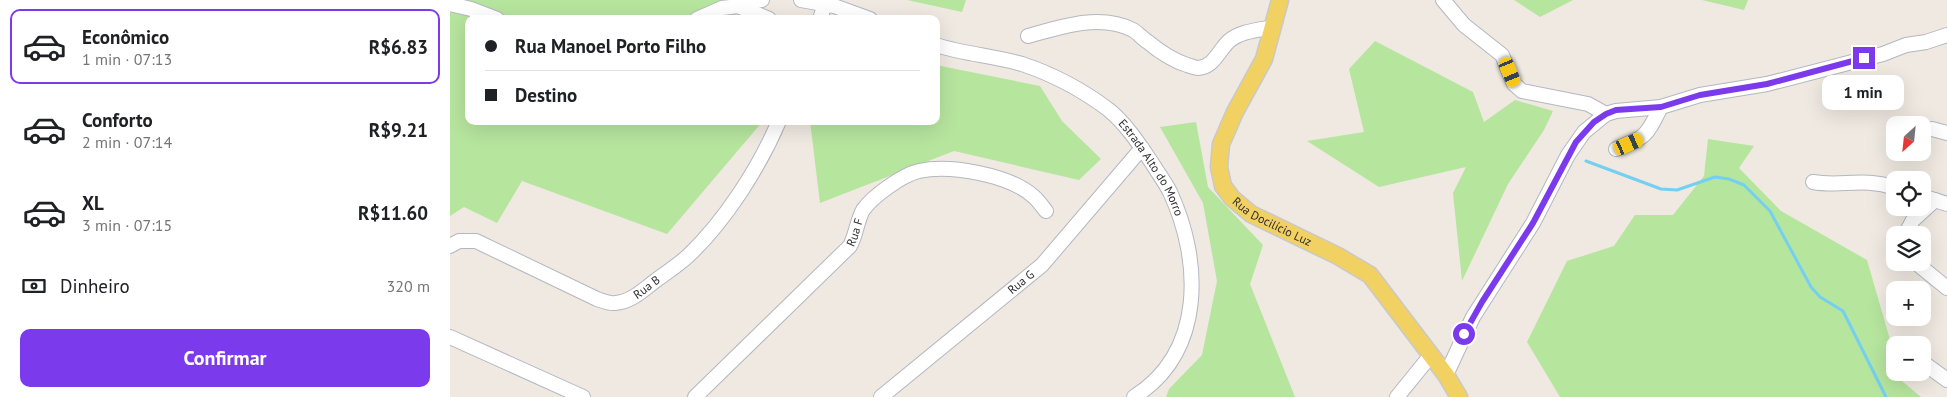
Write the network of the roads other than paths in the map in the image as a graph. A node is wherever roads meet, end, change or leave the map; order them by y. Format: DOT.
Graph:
graph roads {
  1 [pos="762,0"];
  2 [pos="802,0"];
  3 [pos="1280,0"];
  4 [pos="1443,0"];
  5 [pos="450,4"];
  6 [pos="825,4"];
  7 [pos="738,6"];
  8 [pos="487,15"];
  9 [pos="706,15"];
  10 [pos="759,15"];
  11 [pos="821,15"];
  12 [pos="858,15"];
  13 [pos="1273,27"];
  14 [pos="1947,35"];
  15 [pos="1028,36"];
  16 [pos="940,46"];
  17 [pos="1661,107"];
  18 [pos="1606,114"];
  19 [pos="778,125"];
  20 [pos="1932,129"];
  21 [pos="1947,133"];
  22 [pos="1142,148"];
  23 [pos="1616,149"];
  24 [pos="1813,182"];
  25 [pos="1886,186"];
  26 [pos="1935,200"];
  27 [pos="1046,211"];
  28 [pos="1910,226"];
  29 [pos="450,246"];
  30 [pos="1926,271"];
  31 [pos="1947,288"];
  32 [pos="450,337"];
  33 [pos="1430,355"];
  34 [pos="1931,368"];
  35 [pos="1446,375"];
  36 [pos="1947,380"];
  37 [pos="583,397"];
  38 [pos="695,397"];
  39 [pos="880,397"];
  40 [pos="1134,397"];
  41 [pos="1397,397"];
  42 [pos="1459,397"];
  1 -- 7 [label="street"];
  2 -- 6 [label="street"];
  3 -- 13 [label="main road, Rua Docilício Luz"];
  4 -- 18 [label="street"];
  5 -- 8 [label="street"];
  6 -- 11 [label="street"];
  6 -- 12 [label="street"];
  7 -- 9 [label="street"];
  7 -- 10 [label="street"];
  13 -- 15 [label="street"];
  13 -- 33 [label="main road, Rua Docilício Luz"];
  14 -- 17 [label="street"];
  16 -- 22 [label="street, Estrada Alto do Morro"];
  17 -- 18 [label="street"];
  17 -- 23 [label="street"];
  18 -- 35 [label="street"];
  19 -- 29 [label="street, Rua B"];
  20 -- 21 [label="street"];
  22 -- 39 [label="street, Rua G"];
  22 -- 40 [label="street, Estrada Alto do Morro"];
  24 -- 25 [label="street"];
  26 -- 28 [label="street"];
  27 -- 38 [label="street, Rua F"];
  30 -- 31 [label="street"];
  32 -- 37 [label="street"];
  33 -- 35 [label="main road, Rua Docilício Luz"];
  33 -- 41 [label="street"];
  34 -- 36 [label="street"];
  35 -- 42 [label="main road, Rua Docilício Luz"];
}
